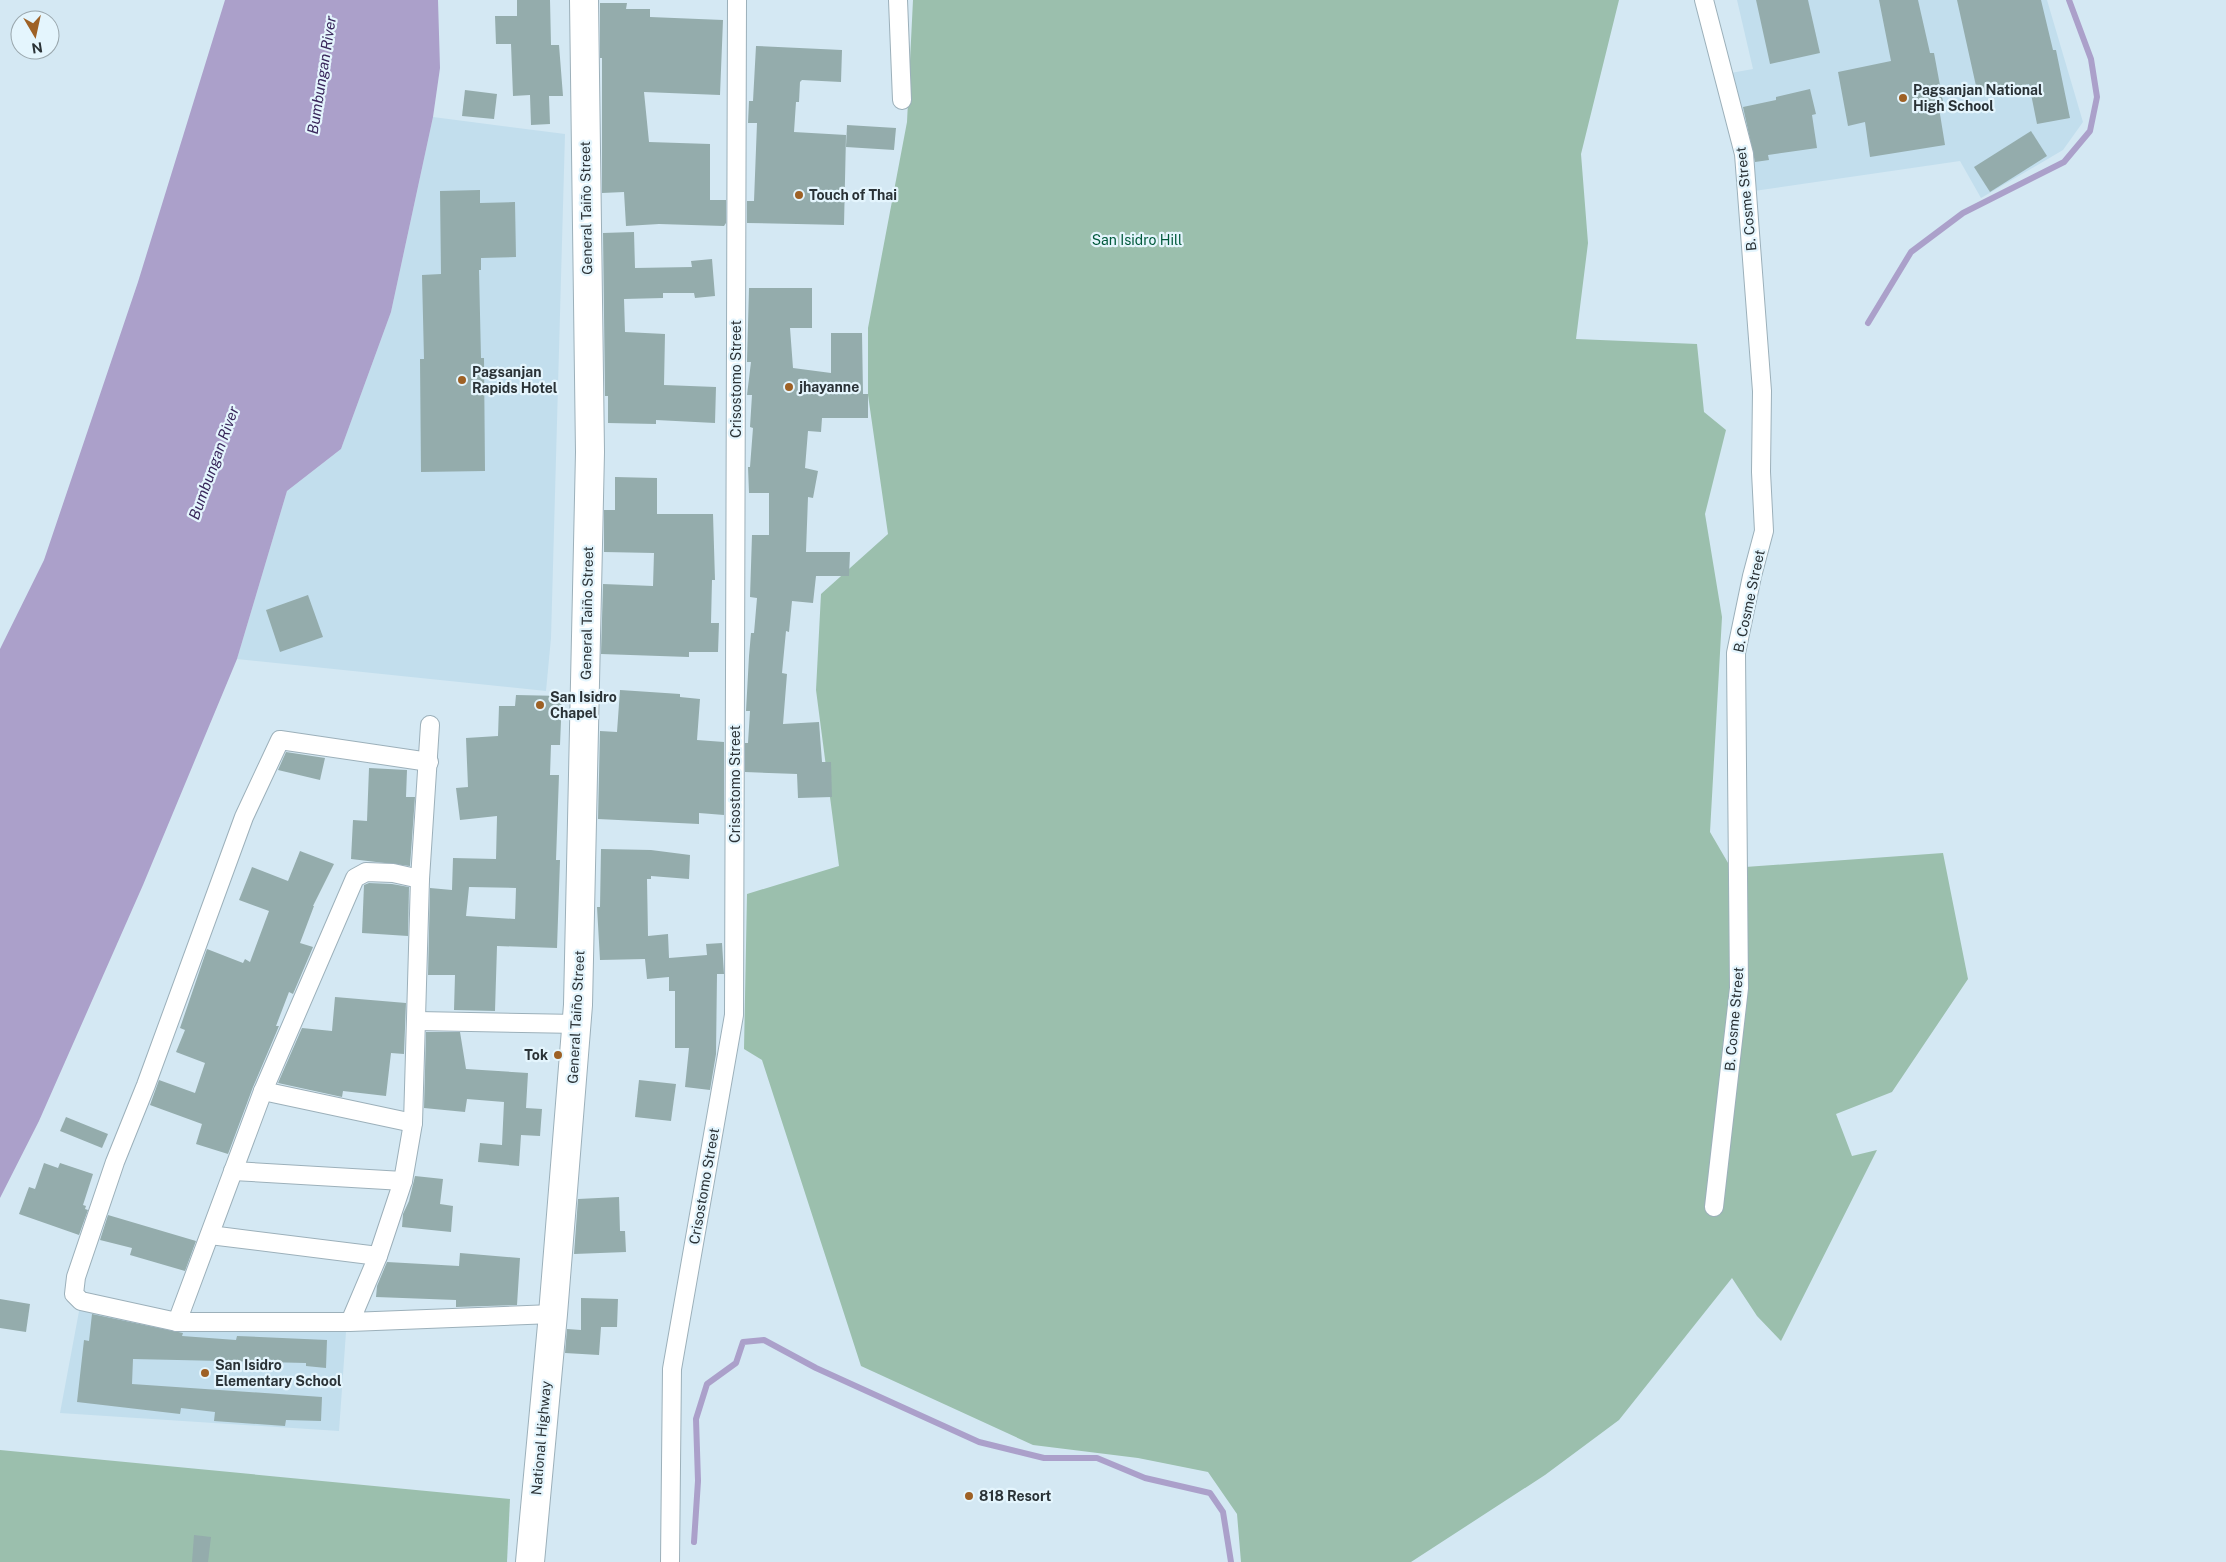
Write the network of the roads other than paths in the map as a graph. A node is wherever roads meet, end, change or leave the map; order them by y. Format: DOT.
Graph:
graph roads {
  1 [pos="584,0"];
  2 [pos="737,0"];
  3 [pos="898,0"];
  4 [pos="1704,0"];
  5 [pos="902,100"];
  6 [pos="430,725"];
  7 [pos="429,762"];
  8 [pos="420,879"];
  9 [pos="417,1021"];
  10 [pos="578,1024"];
  11 [pos="263,1091"];
  12 [pos="414,1123"];
  13 [pos="234,1172"];
  14 [pos="403,1181"];
  15 [pos="1714,1207"];
  16 [pos="210,1235"];
  17 [pos="378,1256"];
  18 [pos="553,1314"];
  19 [pos="178,1322"];
  20 [pos="350,1322"];
  21 [pos="530,1562"];
  22 [pos="670,1562"];
  1 -- 10 [label="main road, General Taiño Street"];
  2 -- 22 [label="street, Crisostomo Street"];
  3 -- 5 [label="street"];
  4 -- 15 [label="street, B. Cosme Street"];
  6 -- 7 [label="street"];
  7 -- 8 [label="street"];
  7 -- 19 [label="street"];
  8 -- 9 [label="street"];
  8 -- 11 [label="street"];
  9 -- 10 [label="street"];
  9 -- 12 [label="street"];
  10 -- 18 [label="main road, General Taiño Street"];
  11 -- 12 [label="street"];
  11 -- 13 [label="street"];
  12 -- 14 [label="street"];
  13 -- 14 [label="street"];
  13 -- 16 [label="street"];
  14 -- 17 [label="street"];
  16 -- 17 [label="street"];
  16 -- 19 [label="street"];
  17 -- 20 [label="street"];
  18 -- 20 [label="street"];
  18 -- 21 [label="main road, National Highway"];
  19 -- 20 [label="street"];
}
